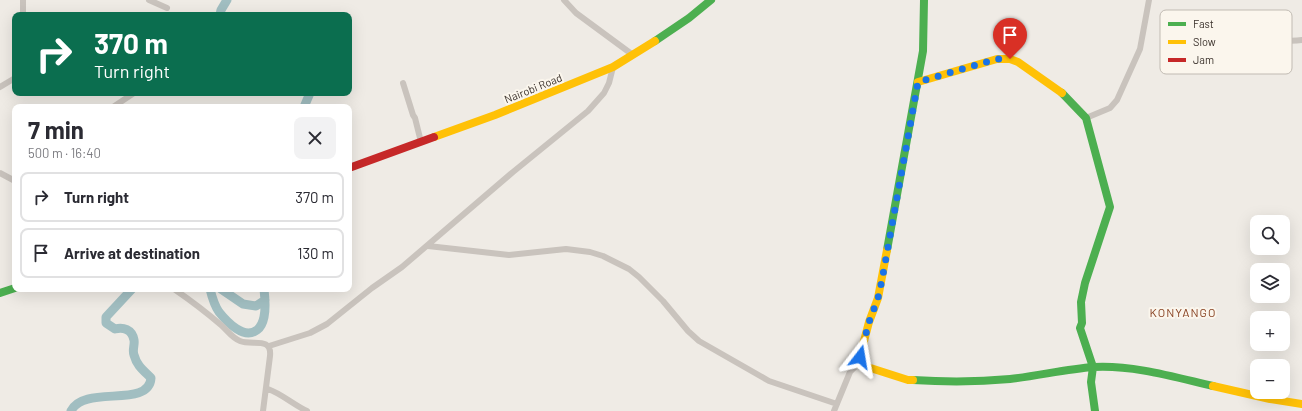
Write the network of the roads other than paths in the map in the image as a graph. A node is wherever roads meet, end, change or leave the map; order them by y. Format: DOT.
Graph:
graph roads {
  1 [pos="23,0"];
  2 [pos="150,0"];
  3 [pos="564,0"];
  4 [pos="711,0"];
  5 [pos="924,0"];
  6 [pos="1149,0"];
  7 [pos="167,8"];
  8 [pos="23,12"];
  9 [pos="1292,40"];
  10 [pos="1302,40"];
  11 [pos="632,55"];
  12 [pos="613,67"];
  13 [pos="12,80"];
  14 [pos="918,82"];
  15 [pos="403,83"];
  16 [pos="0,87"];
  17 [pos="130,96"];
  18 [pos="118,104"];
  19 [pos="1086,118"];
  20 [pos="421,142"];
  21 [pos="352,167"];
  22 [pos="0,173"];
  23 [pos="12,178"];
  24 [pos="428,246"];
  25 [pos="12,289"];
  26 [pos="178,292"];
  27 [pos="0,293"];
  28 [pos="269,346"];
  29 [pos="858,364"];
  30 [pos="1093,367"];
  31 [pos="268,389"];
  32 [pos="837,404"];
  33 [pos="1302,404"];
  34 [pos="263,411"];
  35 [pos="307,411"];
  36 [pos="834,411"];
  37 [pos="1095,411"];
  1 -- 8 [label="street"];
  2 -- 7 [label="street"];
  3 -- 11 [label="street"];
  4 -- 11 [label="main road, Nairobi Road"];
  5 -- 14 [label="main road"];
  6 -- 19 [label="street"];
  9 -- 10 [label="street"];
  11 -- 12 [label="main road, Nairobi Road"];
  12 -- 20 [label="main road, Nairobi Road"];
  12 -- 24 [label="street"];
  13 -- 16 [label="street"];
  14 -- 19 [label="main road"];
  14 -- 29 [label="main road"];
  15 -- 20 [label="street"];
  17 -- 18 [label="street"];
  19 -- 30 [label="main road"];
  20 -- 21 [label="main road, Nairobi Road"];
  22 -- 23 [label="street"];
  24 -- 28 [label="street"];
  24 -- 32 [label="street"];
  25 -- 27 [label="main road"];
  26 -- 28 [label="street"];
  28 -- 34 [label="street"];
  29 -- 30 [label="main road"];
  29 -- 32 [label="street"];
  30 -- 33 [label="main road"];
  30 -- 37 [label="main road"];
  31 -- 35 [label="street"];
  32 -- 36 [label="street"];
}
